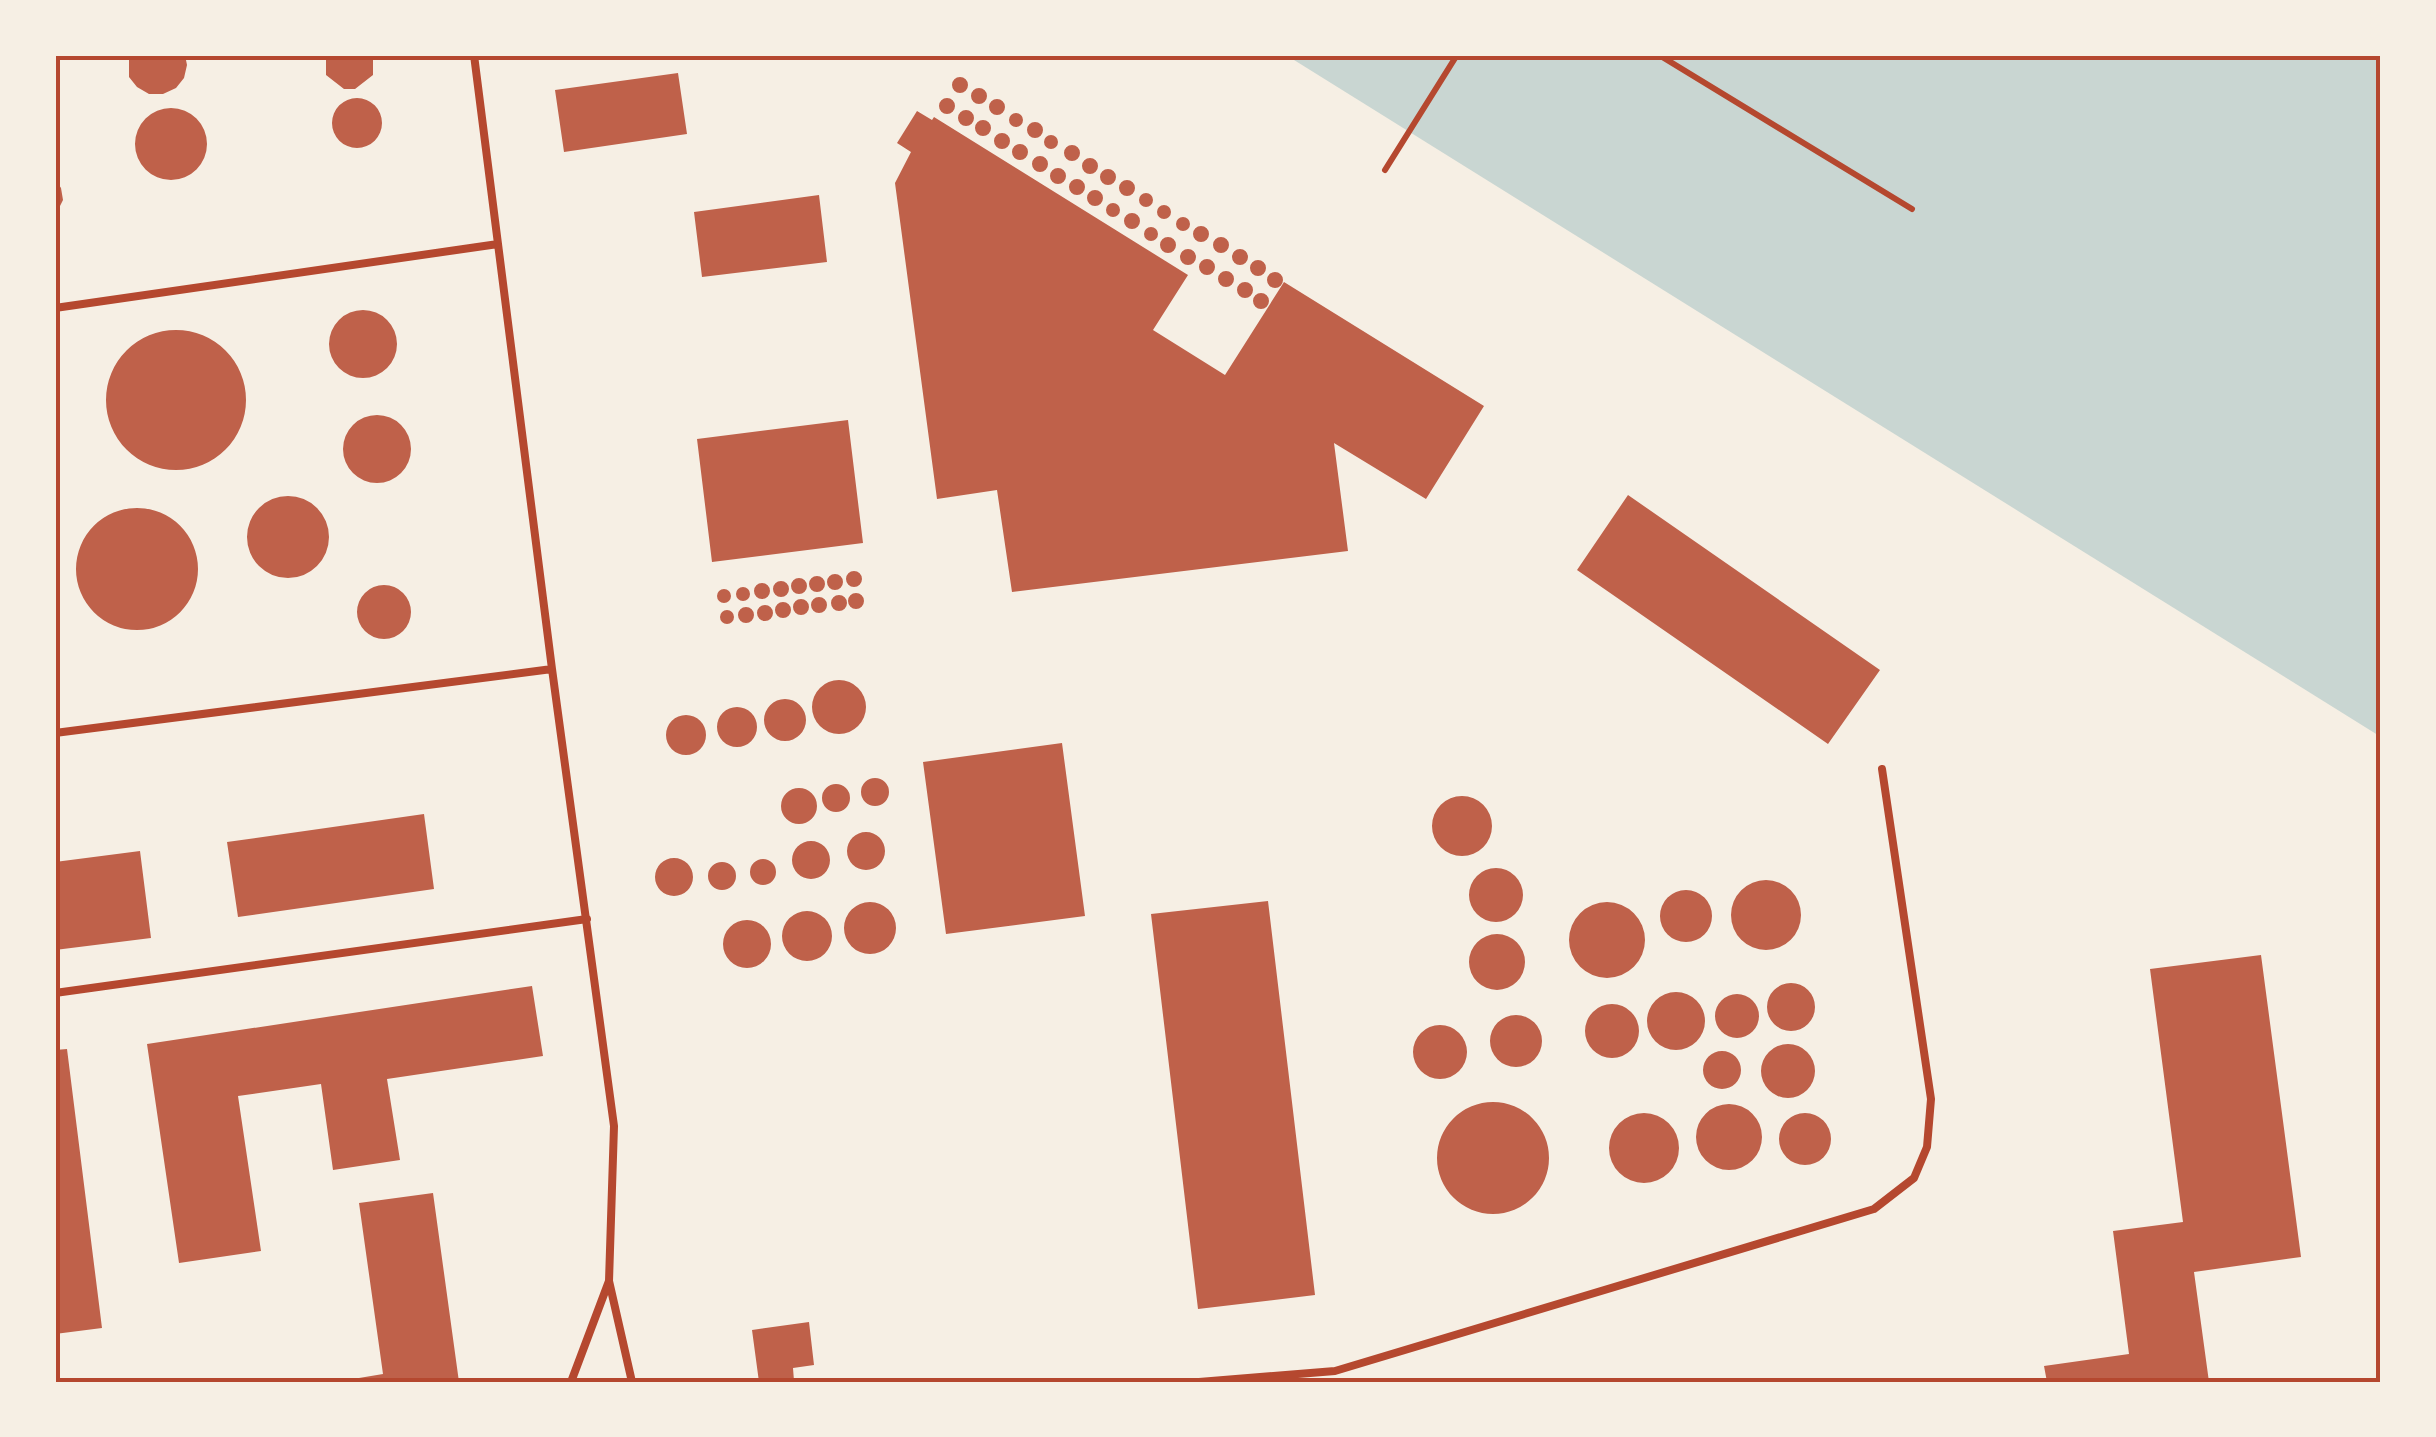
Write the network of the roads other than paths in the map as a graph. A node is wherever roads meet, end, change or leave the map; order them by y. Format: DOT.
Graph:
graph roads {
  1 [pos="474,55"];
  2 [pos="498,244"];
  3 [pos="55,308"];
  4 [pos="552,669"];
  5 [pos="55,732"];
  6 [pos="1882,769"];
  7 [pos="587,919"];
  8 [pos="55,993"];
  9 [pos="609,1281"];
  10 [pos="570,1382"];
  11 [pos="632,1382"];
  12 [pos="1200,1382"];
  1 -- 2 [label="lane"];
  2 -- 3 [label="lane"];
  2 -- 4 [label="lane"];
  4 -- 5 [label="lane"];
  4 -- 7 [label="lane"];
  6 -- 12 [label="lane"];
  7 -- 8 [label="lane"];
  7 -- 9 [label="lane"];
  9 -- 10 [label="lane"];
  9 -- 11 [label="lane"];
}
